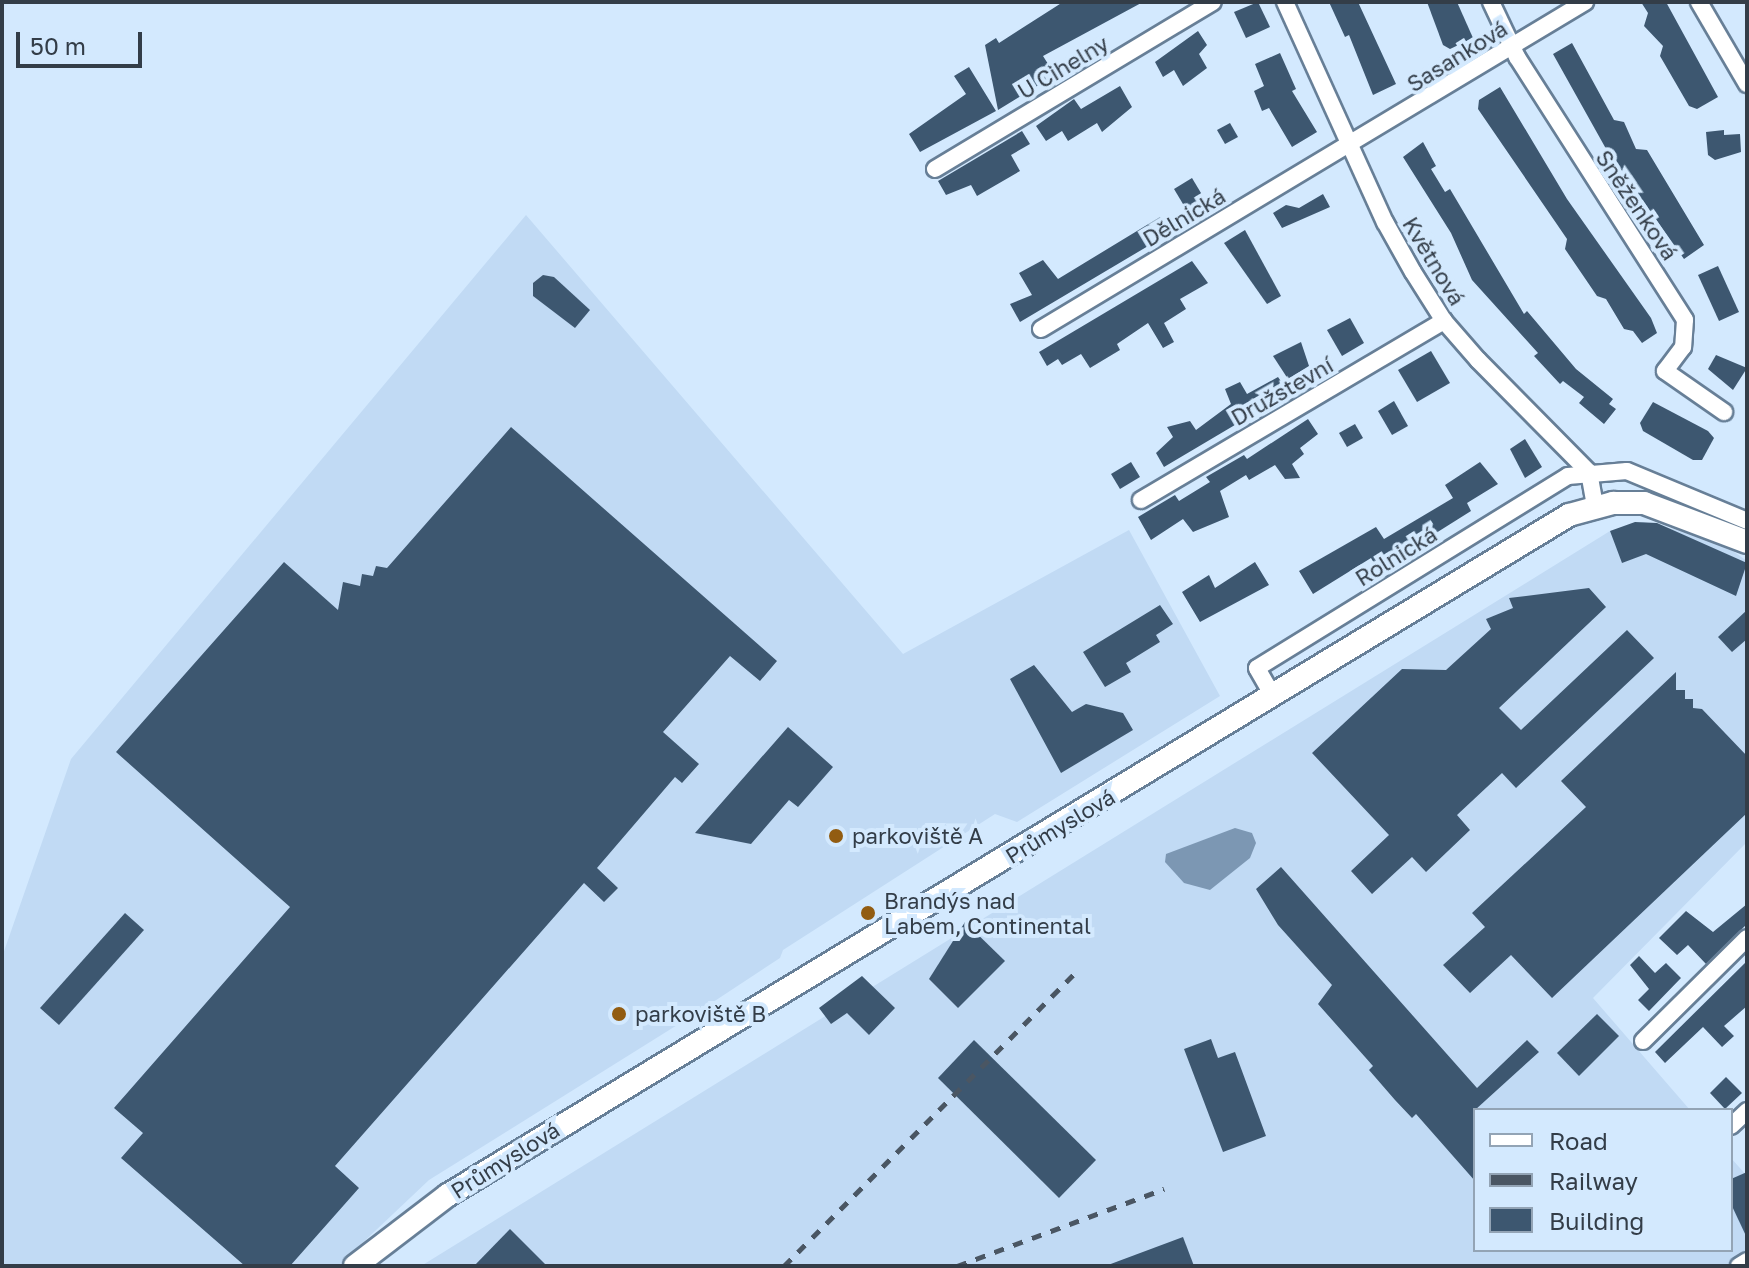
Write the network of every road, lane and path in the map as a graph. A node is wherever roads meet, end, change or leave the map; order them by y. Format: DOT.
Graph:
graph roads {
  1 [pos="1213,2"];
  2 [pos="1285,2"];
  3 [pos="1491,2"];
  4 [pos="1585,2"];
  5 [pos="1699,2"];
  6 [pos="1513,47"];
  7 [pos="1747,84"];
  8 [pos="1350,145"];
  9 [pos="935,169"];
  10 [pos="1444,321"];
  11 [pos="1041,329"];
  12 [pos="1724,412"];
  13 [pos="1589,472"];
  14 [pos="1141,500"];
  15 [pos="1595,506"];
  16 [pos="1747,521"];
  17 [pos="1747,542"];
  18 [pos="1273,696"];
  19 [pos="1747,938"];
  20 [pos="1643,1041"];
  21 [pos="1747,1261"];
  22 [pos="355,1266"];
  23 [pos="1739,1266"];
  1 -- 9 [label="street, U Cihelny"];
  2 -- 8 [label="street, Květnová"];
  3 -- 6 [label="street, Sněženková"];
  4 -- 6 [label="street, Sasanková"];
  5 -- 7 [label="street"];
  6 -- 8 [label="street, Sasanková"];
  6 -- 12 [label="street, Sněženková"];
  8 -- 10 [label="street, Květnová"];
  8 -- 11 [label="street, Dělnická"];
  10 -- 13 [label="street, Květnová"];
  10 -- 14 [label="street, Družstevní"];
  13 -- 15 [label="street"];
  13 -- 16 [label="street"];
  13 -- 18 [label="street, Rolnická"];
  15 -- 17 [label="main road, Průmyslová"];
  15 -- 18 [label="main road, Průmyslová"];
  18 -- 22 [label="main road, Průmyslová"];
  19 -- 20 [label="street"];
  21 -- 23 [label="street"];
}
